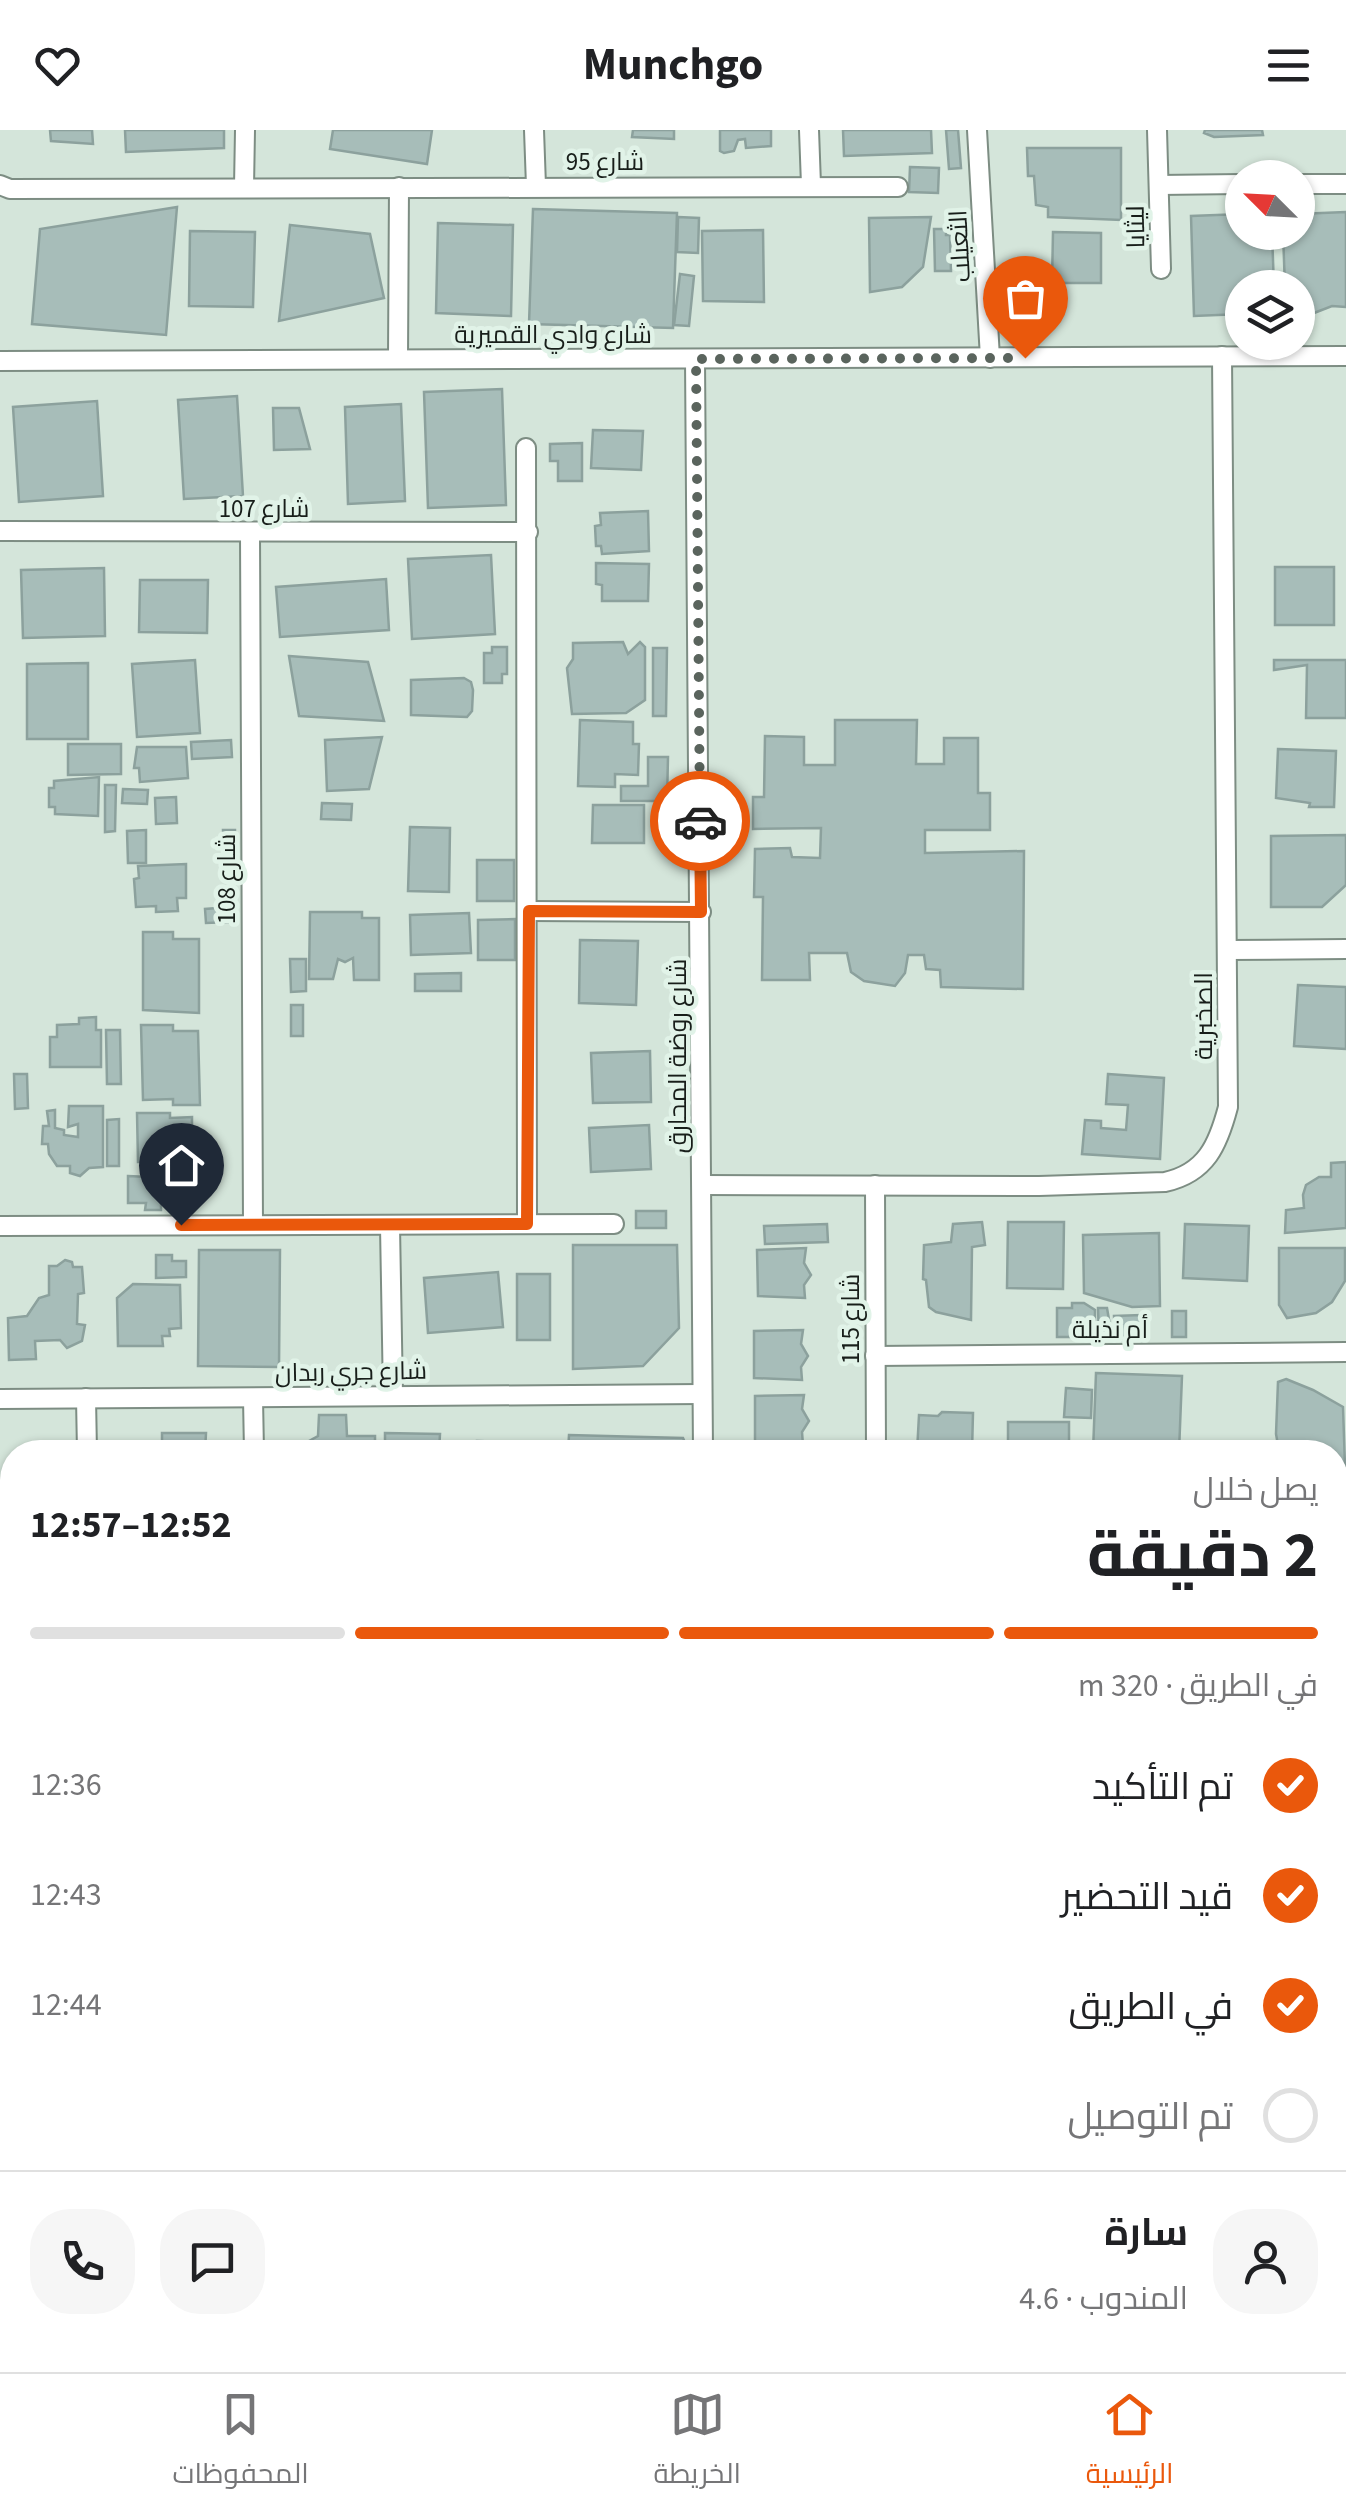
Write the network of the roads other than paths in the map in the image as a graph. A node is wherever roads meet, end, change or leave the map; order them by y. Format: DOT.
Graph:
graph roads {
  1 [pos="245,130"];
  2 [pos="534,130"];
  3 [pos="810,130"];
  4 [pos="978,130"];
  5 [pos="1157,130"];
  6 [pos="1225,184"];
  7 [pos="1315,184"];
  8 [pos="1346,184"];
  9 [pos="0,185"];
  10 [pos="811,185"];
  11 [pos="1160,185"];
  12 [pos="536,186"];
  13 [pos="898,186"];
  14 [pos="244,188"];
  15 [pos="399,188"];
  16 [pos="1161,269"];
  17 [pos="1222,356"];
  18 [pos="1346,356"];
  19 [pos="398,358"];
  20 [pos="990,358"];
  21 [pos="696,359"];
  22 [pos="0,361"];
  23 [pos="526,448"];
  24 [pos="0,532"];
  25 [pos="528,532"];
  26 [pos="250,534"];
  27 [pos="529,911"];
  28 [pos="701,912"];
  29 [pos="1346,949"];
  30 [pos="1228,950"];
  31 [pos="702,1185"];
  32 [pos="875,1185"];
  33 [pos="253,1224"];
  34 [pos="527,1224"];
  35 [pos="614,1224"];
  36 [pos="0,1226"];
  37 [pos="390,1226"];
  38 [pos="1346,1352"];
  39 [pos="876,1356"];
  40 [pos="702,1394"];
  41 [pos="393,1396"];
  42 [pos="86,1398"];
  43 [pos="253,1398"];
  44 [pos="0,1399"];
  45 [pos="86,1440"];
  46 [pos="254,1440"];
  47 [pos="703,1440"];
  48 [pos="876,1440"];
  1 -- 14 [label="street"];
  2 -- 12 [label="street"];
  3 -- 10 [label="street"];
  4 -- 20 [label="street, الثعيلب"];
  5 -- 11 [label="street, ليثايا"];
  6 -- 11 [label="street, ليثايا"];
  7 -- 8 [label="street"];
  9 -- 14 [label="street, شارع 95"];
  10 -- 12 [label="street, شارع 95"];
  10 -- 13 [label="street, شارع 95"];
  11 -- 16 [label="street, ليثايا"];
  12 -- 15 [label="street, شارع 95"];
  14 -- 15 [label="street, شارع 95"];
  15 -- 19 [label="street"];
  17 -- 18 [label="street, شارع وادي القميرية"];
  17 -- 20 [label="street, شارع وادي القميرية"];
  17 -- 30 [label="street, الصخبرية"];
  19 -- 21 [label="street, شارع وادي القميرية"];
  19 -- 22 [label="street, شارع وادي القميرية"];
  20 -- 21 [label="street, شارع وادي القميرية"];
  21 -- 28 [label="street, شارع روضة المحارق"];
  23 -- 25 [label="street"];
  24 -- 26 [label="street, شارع 107"];
  25 -- 26 [label="street, شارع 107"];
  25 -- 27 [label="street"];
  26 -- 33 [label="street, شارع 108"];
  27 -- 28 [label="street"];
  27 -- 34 [label="street"];
  28 -- 31 [label="street, شارع روضة المحارق"];
  29 -- 30 [label="street"];
  30 -- 32 [label="street, الصخبرية"];
  31 -- 32 [label="street, الصخبرية"];
  31 -- 40 [label="street, شارع روضة المحارق"];
  32 -- 39 [label="street, شارع 115"];
  33 -- 36 [label="street"];
  33 -- 37 [label="street"];
  34 -- 35 [label="street"];
  34 -- 37 [label="street"];
  37 -- 41 [label="street"];
  38 -- 39 [label="street, أم نذيلة"];
  39 -- 48 [label="street, شارع 115"];
  40 -- 41 [label="street, شارع جري ربدان"];
  40 -- 47 [label="street, شارع روضة المحارق"];
  41 -- 43 [label="street, شارع جري ربدان"];
  42 -- 43 [label="street, شارع جري ربدان"];
  42 -- 44 [label="street, شارع جري ربدان"];
  42 -- 45 [label="street"];
  43 -- 46 [label="street"];
}
